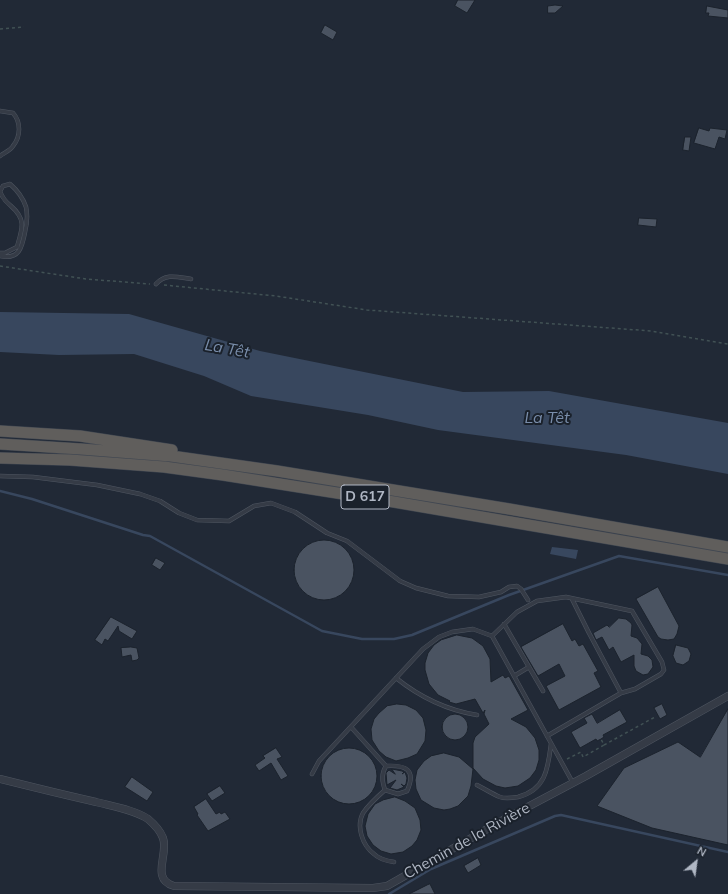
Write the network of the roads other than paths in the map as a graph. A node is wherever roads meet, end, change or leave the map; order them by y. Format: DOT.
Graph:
graph roads {
  1 [pos="0,111"];
  2 [pos="0,156"];
  3 [pos="0,252"];
  4 [pos="0,256"];
  5 [pos="191,279"];
  6 [pos="156,284"];
  7 [pos="0,430"];
  8 [pos="0,444"];
  9 [pos="0,458"];
  10 [pos="277,471"];
  11 [pos="0,476"];
  12 [pos="728,547"];
  13 [pos="728,559"];
  14 [pos="572,599"];
  15 [pos="528,600"];
  16 [pos="504,624"];
  17 [pos="492,636"];
  18 [pos="529,667"];
  19 [pos="514,676"];
  20 [pos="396,678"];
  21 [pos="543,691"];
  22 [pos="621,693"];
  23 [pos="728,696"];
  24 [pos="477,715"];
  25 [pos="351,727"];
  26 [pos="548,736"];
  27 [pos="552,744"];
  28 [pos="386,766"];
  29 [pos="312,774"];
  30 [pos="0,779"];
  31 [pos="573,783"];
  32 [pos="477,785"];
  33 [pos="384,790"];
  34 [pos="394,862"];
  1 -- 2 [label="lane"];
  3 -- 4 [label="lane"];
  5 -- 6 [label="lane"];
  7 -- 10 [label="highway"];
  8 -- 10 [label="highway, D 617"];
  9 -- 13 [label="highway, D 617"];
  10 -- 12 [label="highway, D 617"];
  11 -- 15 [label="lane"];
  14 -- 16 [label="lane"];
  14 -- 22 [label="lane"];
  14 -- 22 [label="lane"];
  16 -- 17 [label="lane"];
  16 -- 18 [label="lane"];
  17 -- 19 [label="lane"];
  17 -- 20 [label="lane"];
  18 -- 19 [label="lane"];
  18 -- 21 [label="lane"];
  19 -- 26 [label="lane"];
  20 -- 24 [label="lane"];
  20 -- 25 [label="lane"];
  22 -- 26 [label="lane"];
  23 -- 31 [label="street, Chemin de la Rivière"];
  25 -- 28 [label="lane"];
  25 -- 29 [label="lane"];
  26 -- 27 [label="lane"];
  27 -- 31 [label="lane"];
  27 -- 32 [label="lane"];
  28 -- 33 [label="lane"];
  28 -- 33 [label="lane"];
  30 -- 31 [label="street, Chemin de la Rivière"];
  33 -- 34 [label="lane"];
}
